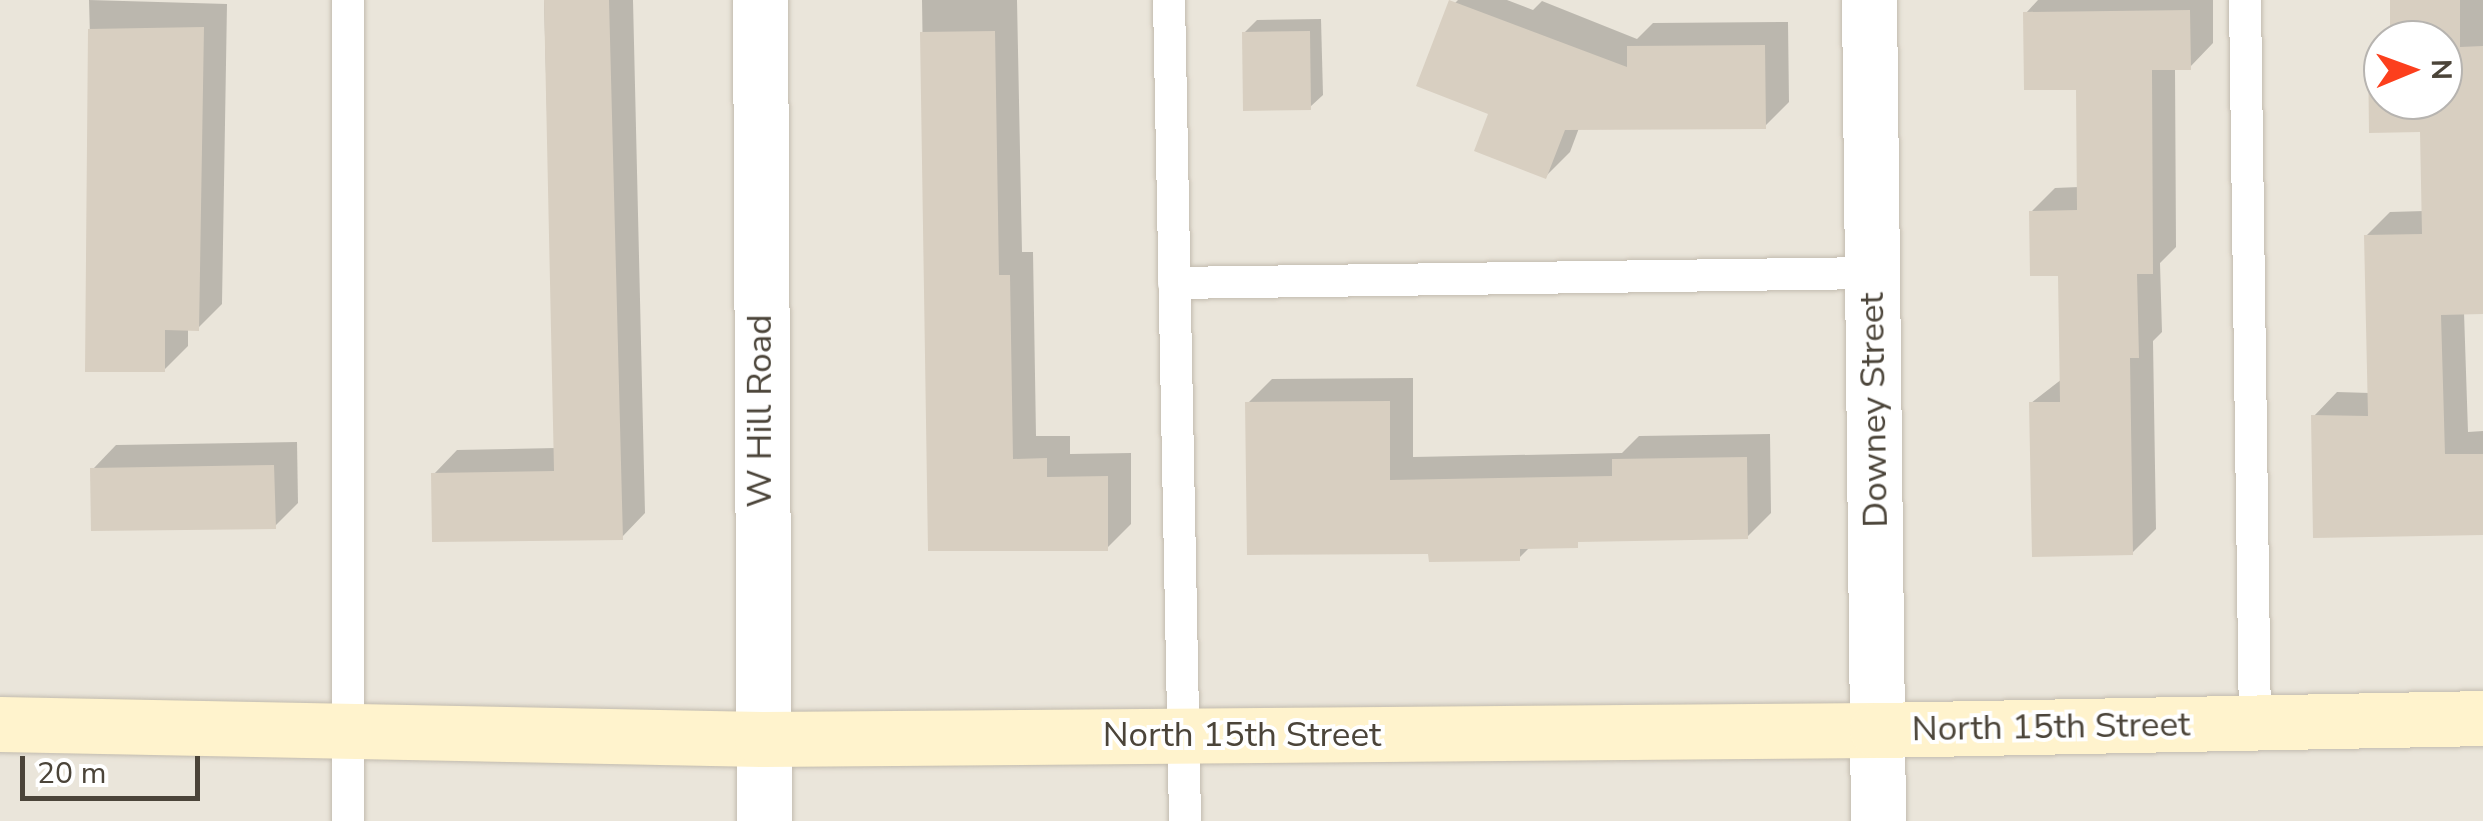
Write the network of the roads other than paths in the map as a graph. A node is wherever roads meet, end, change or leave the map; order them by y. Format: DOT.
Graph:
graph roads {
  1 [pos="348,0"];
  2 [pos="760,0"];
  3 [pos="1169,0"];
  4 [pos="1869,0"];
  5 [pos="2245,0"];
  6 [pos="1872,273"];
  7 [pos="1174,283"];
  8 [pos="2483,718"];
  9 [pos="2255,722"];
  10 [pos="0,724"];
  11 [pos="1877,730"];
  12 [pos="347,731"];
  13 [pos="1184,736"];
  14 [pos="762,738"];
  15 [pos="348,821"];
  16 [pos="764,821"];
  17 [pos="1186,821"];
  18 [pos="1878,821"];
  1 -- 12 [label="lane"];
  2 -- 14 [label="street, W Hill Road"];
  3 -- 7 [label="lane"];
  4 -- 6 [label="street, Downey Street"];
  5 -- 9 [label="lane"];
  6 -- 7 [label="lane"];
  6 -- 11 [label="street, Downey Street"];
  7 -- 13 [label="lane"];
  8 -- 9 [label="street, North 15th Street"];
  9 -- 11 [label="street, North 15th Street"];
  10 -- 12 [label="street, North 15th Street"];
  11 -- 13 [label="street, North 15th Street"];
  11 -- 18 [label="street, Downey Street"];
  12 -- 14 [label="street, North 15th Street"];
  12 -- 15 [label="lane"];
  13 -- 14 [label="street, North 15th Street"];
  13 -- 17 [label="lane"];
  14 -- 16 [label="street, W Hill Road"];
}
